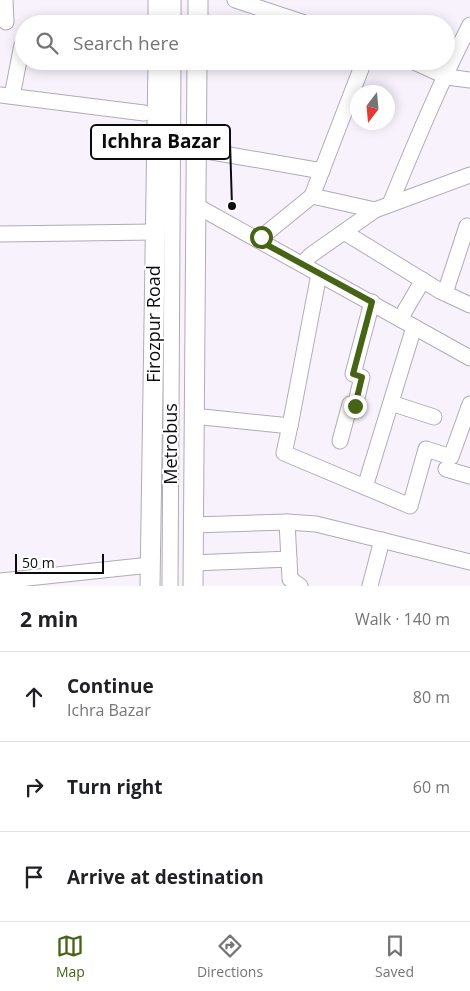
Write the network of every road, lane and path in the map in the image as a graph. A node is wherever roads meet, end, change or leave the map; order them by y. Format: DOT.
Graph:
graph roads {
  1 [pos="5,0"];
  2 [pos="158,0"];
  3 [pos="174,0"];
  4 [pos="198,0"];
  5 [pos="235,0"];
  6 [pos="158,15"];
  7 [pos="173,15"];
  8 [pos="198,15"];
  9 [pos="281,15"];
  10 [pos="6,22"];
  11 [pos="470,25"];
  12 [pos="455,59"];
  13 [pos="15,67"];
  14 [pos="158,70"];
  15 [pos="173,70"];
  16 [pos="197,70"];
  17 [pos="361,70"];
  18 [pos="432,70"];
  19 [pos="450,70"];
  20 [pos="447,77"];
  21 [pos="470,80"];
  22 [pos="6,95"];
  23 [pos="144,113"];
  24 [pos="195,149"];
  25 [pos="322,171"];
  26 [pos="470,174"];
  27 [pos="312,196"];
  28 [pos="390,204"];
  29 [pos="195,205"];
  30 [pos="375,210"];
  31 [pos="467,226"];
  32 [pos="155,232"];
  33 [pos="344,232"];
  34 [pos="0,234"];
  35 [pos="258,240"];
  36 [pos="302,264"];
  37 [pos="319,274"];
  38 [pos="423,280"];
  39 [pos="445,293"];
  40 [pos="372,302"];
  41 [pos="470,305"];
  42 [pos="400,319"];
  43 [pos="414,327"];
  44 [pos="470,358"];
  45 [pos="391,403"];
  46 [pos="470,404"];
  47 [pos="193,416"];
  48 [pos="434,417"];
  49 [pos="290,426"];
  50 [pos="340,441"];
  51 [pos="446,469"];
  52 [pos="470,476"];
  53 [pos="365,487"];
  54 [pos="287,522"];
  55 [pos="193,524"];
  56 [pos="382,540"];
  57 [pos="289,559"];
  58 [pos="470,562"];
  59 [pos="193,563"];
  60 [pos="150,566"];
  61 [pos="0,581"];
  62 [pos="150,586"];
  63 [pos="170,586"];
  64 [pos="193,586"];
  65 [pos="300,586"];
  66 [pos="370,586"];
  1 -- 10 [label="street"];
  2 -- 6 [label="main road"];
  3 -- 7 [label="street"];
  4 -- 8 [label="main road"];
  5 -- 9 [label="street"];
  11 -- 12 [label="street"];
  13 -- 22 [label="street"];
  14 -- 32 [label="main road, Firozpur Road"];
  15 -- 63 [label="street, Metrobus"];
  16 -- 24 [label="main road"];
  17 -- 25 [label="street"];
  18 -- 20 [label="street"];
  19 -- 20 [label="street"];
  20 -- 21 [label="street"];
  20 -- 28 [label="street"];
  22 -- 23 [label="street"];
  24 -- 25 [label="street"];
  24 -- 29 [label="main road"];
  25 -- 27 [label="street"];
  26 -- 28 [label="street"];
  27 -- 30 [label="street"];
  27 -- 35 [label="street"];
  28 -- 30 [label="street"];
  29 -- 35 [label="street"];
  29 -- 47 [label="main road"];
  30 -- 33 [label="street"];
  31 -- 39 [label="street"];
  32 -- 34 [label="street"];
  32 -- 60 [label="main road, Firozpur Road"];
  33 -- 36 [label="street"];
  33 -- 38 [label="street"];
  35 -- 36 [label="street"];
  36 -- 37 [label="street"];
  37 -- 40 [label="street"];
  37 -- 49 [label="street"];
  38 -- 39 [label="street"];
  38 -- 42 [label="street"];
  39 -- 41 [label="street"];
  40 -- 42 [label="street"];
  40 -- 50 [label="street"];
  42 -- 43 [label="street"];
  43 -- 44 [label="street"];
  43 -- 45 [label="street"];
  45 -- 48 [label="street"];
  45 -- 53 [label="street"];
  46 -- 53 [label="street"];
  47 -- 49 [label="street"];
  47 -- 55 [label="main road"];
  49 -- 53 [label="street"];
  51 -- 52 [label="street"];
  54 -- 55 [label="street"];
  54 -- 56 [label="street"];
  54 -- 57 [label="street"];
  55 -- 59 [label="main road"];
  56 -- 58 [label="street"];
  56 -- 66 [label="street"];
  57 -- 59 [label="street"];
  57 -- 65 [label="street"];
  59 -- 64 [label="main road"];
  60 -- 61 [label="street"];
  60 -- 62 [label="main road, Firozpur Road"];
}
